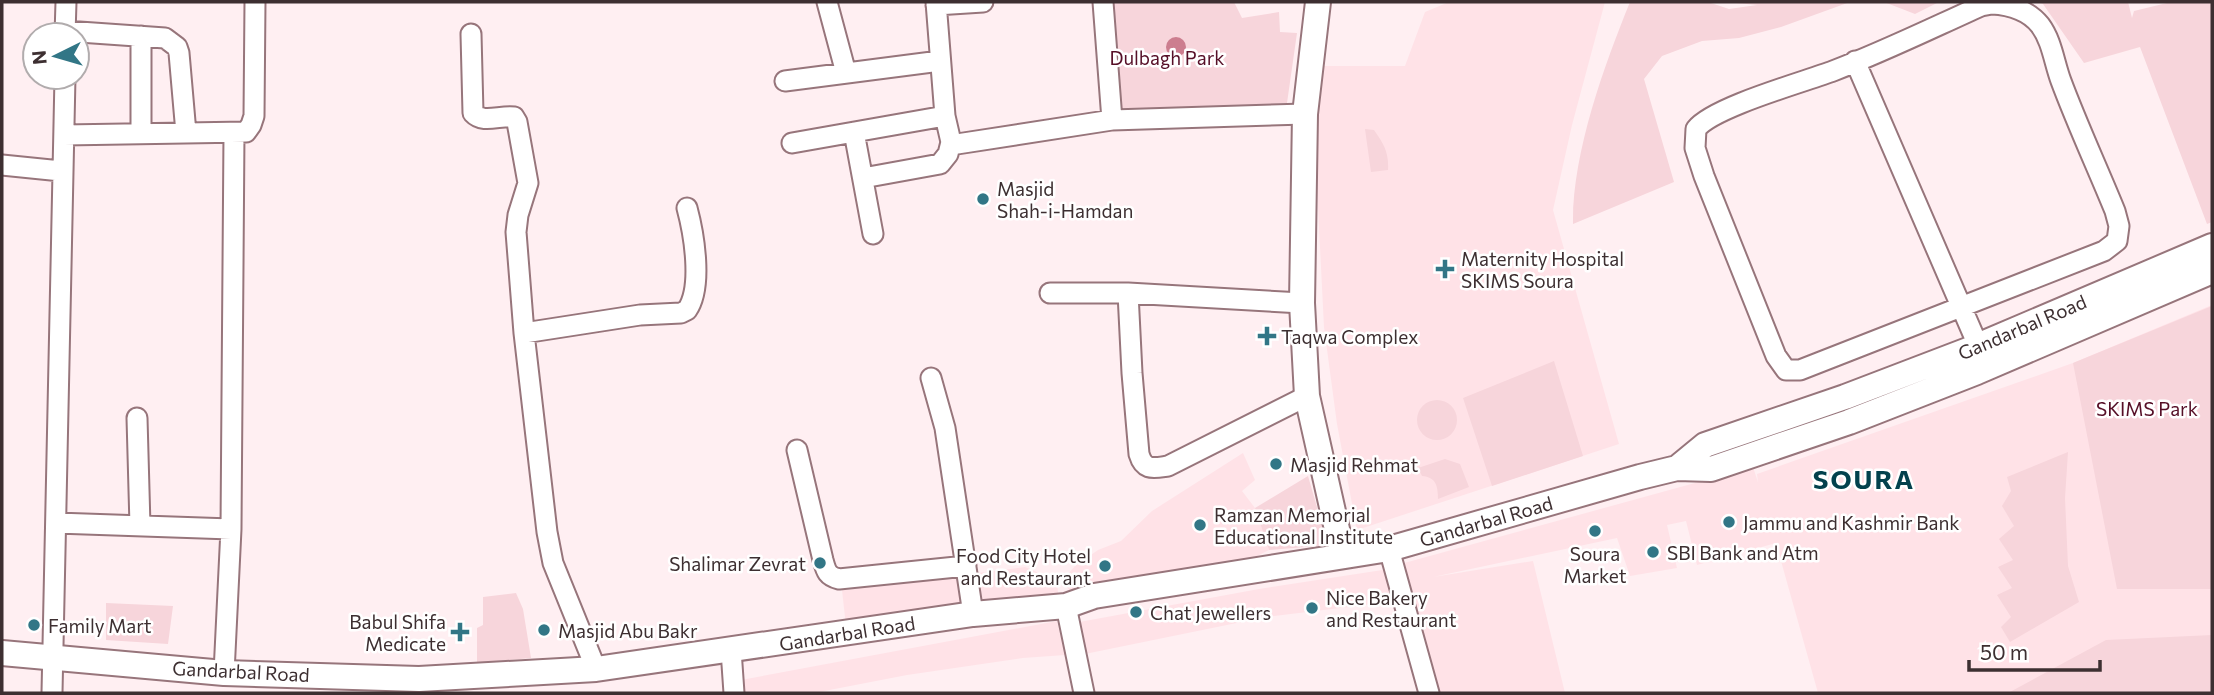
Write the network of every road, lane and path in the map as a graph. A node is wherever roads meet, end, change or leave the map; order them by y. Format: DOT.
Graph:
graph roads {
  1 [pos="66,2"];
  2 [pos="256,2"];
  3 [pos="827,2"];
  4 [pos="983,2"];
  5 [pos="1103,2"];
  6 [pos="1318,2"];
  7 [pos="936,4"];
  8 [pos="65,21"];
  9 [pos="91,34"];
  10 [pos="471,34"];
  11 [pos="141,36"];
  12 [pos="940,61"];
  13 [pos="1855,61"];
  14 [pos="846,73"];
  15 [pos="785,81"];
  16 [pos="65,91"];
  17 [pos="1305,114"];
  18 [pos="945,116"];
  19 [pos="1112,120"];
  20 [pos="854,132"];
  21 [pos="234,133"];
  22 [pos="142,134"];
  23 [pos="186,134"];
  24 [pos="64,135"];
  25 [pos="951,142"];
  26 [pos="792,143"];
  27 [pos="2,165"];
  28 [pos="61,171"];
  29 [pos="863,178"];
  30 [pos="687,208"];
  31 [pos="873,234"];
  32 [pos="2212,246"];
  33 [pos="2212,271"];
  34 [pos="1050,293"];
  35 [pos="1128,293"];
  36 [pos="1303,303"];
  37 [pos="1961,307"];
  38 [pos="524,333"];
  39 [pos="1983,357"];
  40 [pos="931,378"];
  41 [pos="1307,396"];
  42 [pos="137,418"];
  43 [pos="797,450"];
  44 [pos="56,523"];
  45 [pos="139,526"];
  46 [pos="231,529"];
  47 [pos="1388,549"];
  48 [pos="1343,556"];
  49 [pos="966,566"];
  50 [pos="1066,606"];
  51 [pos="973,614"];
  52 [pos="731,650"];
  53 [pos="2,653"];
  54 [pos="54,657"];
  55 [pos="596,669"];
  56 [pos="224,673"];
  57 [pos="418,686"];
  58 [pos="52,693"];
  59 [pos="734,693"];
  60 [pos="1084,693"];
  61 [pos="1429,693"];
  1 -- 8 [label="street"];
  2 -- 21 [label="street"];
  3 -- 14 [label="street"];
  4 -- 7 [label="street"];
  5 -- 19 [label="street"];
  6 -- 17 [label="main road"];
  7 -- 12 [label="street"];
  9 -- 11 [label="street"];
  10 -- 38 [label="street"];
  11 -- 22 [label="street"];
  11 -- 23 [label="street"];
  12 -- 14 [label="street"];
  12 -- 18 [label="street"];
  13 -- 37 [label="street"];
  13 -- 37 [label="street"];
  13 -- 37 [label="street"];
  14 -- 15 [label="street"];
  16 -- 24 [label="street"];
  17 -- 19 [label="street"];
  17 -- 36 [label="main road"];
  18 -- 20 [label="street"];
  18 -- 25 [label="street"];
  19 -- 25 [label="street"];
  20 -- 26 [label="street"];
  20 -- 29 [label="street"];
  21 -- 23 [label="street"];
  21 -- 46 [label="street"];
  22 -- 23 [label="street"];
  22 -- 24 [label="street"];
  24 -- 28 [label="street"];
  25 -- 29 [label="street"];
  27 -- 28 [label="street"];
  28 -- 44 [label="street"];
  29 -- 31 [label="street"];
  30 -- 38 [label="street"];
  32 -- 39 [label="main road, Gandarbal Road"];
  33 -- 39 [label="main road, Gandarbal Road"];
  34 -- 35 [label="street"];
  35 -- 36 [label="street"];
  35 -- 41 [label="street"];
  36 -- 41 [label="main road"];
  37 -- 39 [label="street"];
  38 -- 55 [label="street"];
  39 -- 47 [label="main road, Gandarbal Road"];
  40 -- 49 [label="street"];
  41 -- 48 [label="main road"];
  42 -- 45 [label="street"];
  43 -- 49 [label="street"];
  44 -- 45 [label="street"];
  44 -- 54 [label="street"];
  45 -- 46 [label="street"];
  46 -- 56 [label="street"];
  47 -- 48 [label="main road, Gandarbal Road"];
  47 -- 61 [label="street"];
  48 -- 50 [label="main road, Gandarbal Road"];
  49 -- 51 [label="street"];
  50 -- 51 [label="main road, Gandarbal Road"];
  50 -- 60 [label="street"];
  51 -- 52 [label="main road, Gandarbal Road"];
  52 -- 55 [label="main road, Gandarbal Road"];
  52 -- 59 [label="street"];
  53 -- 54 [label="main road, Gandarbal Road"];
  54 -- 56 [label="main road, Gandarbal Road"];
  54 -- 58 [label="street"];
  55 -- 57 [label="main road, Gandarbal Road"];
  56 -- 57 [label="main road, Gandarbal Road"];
}
